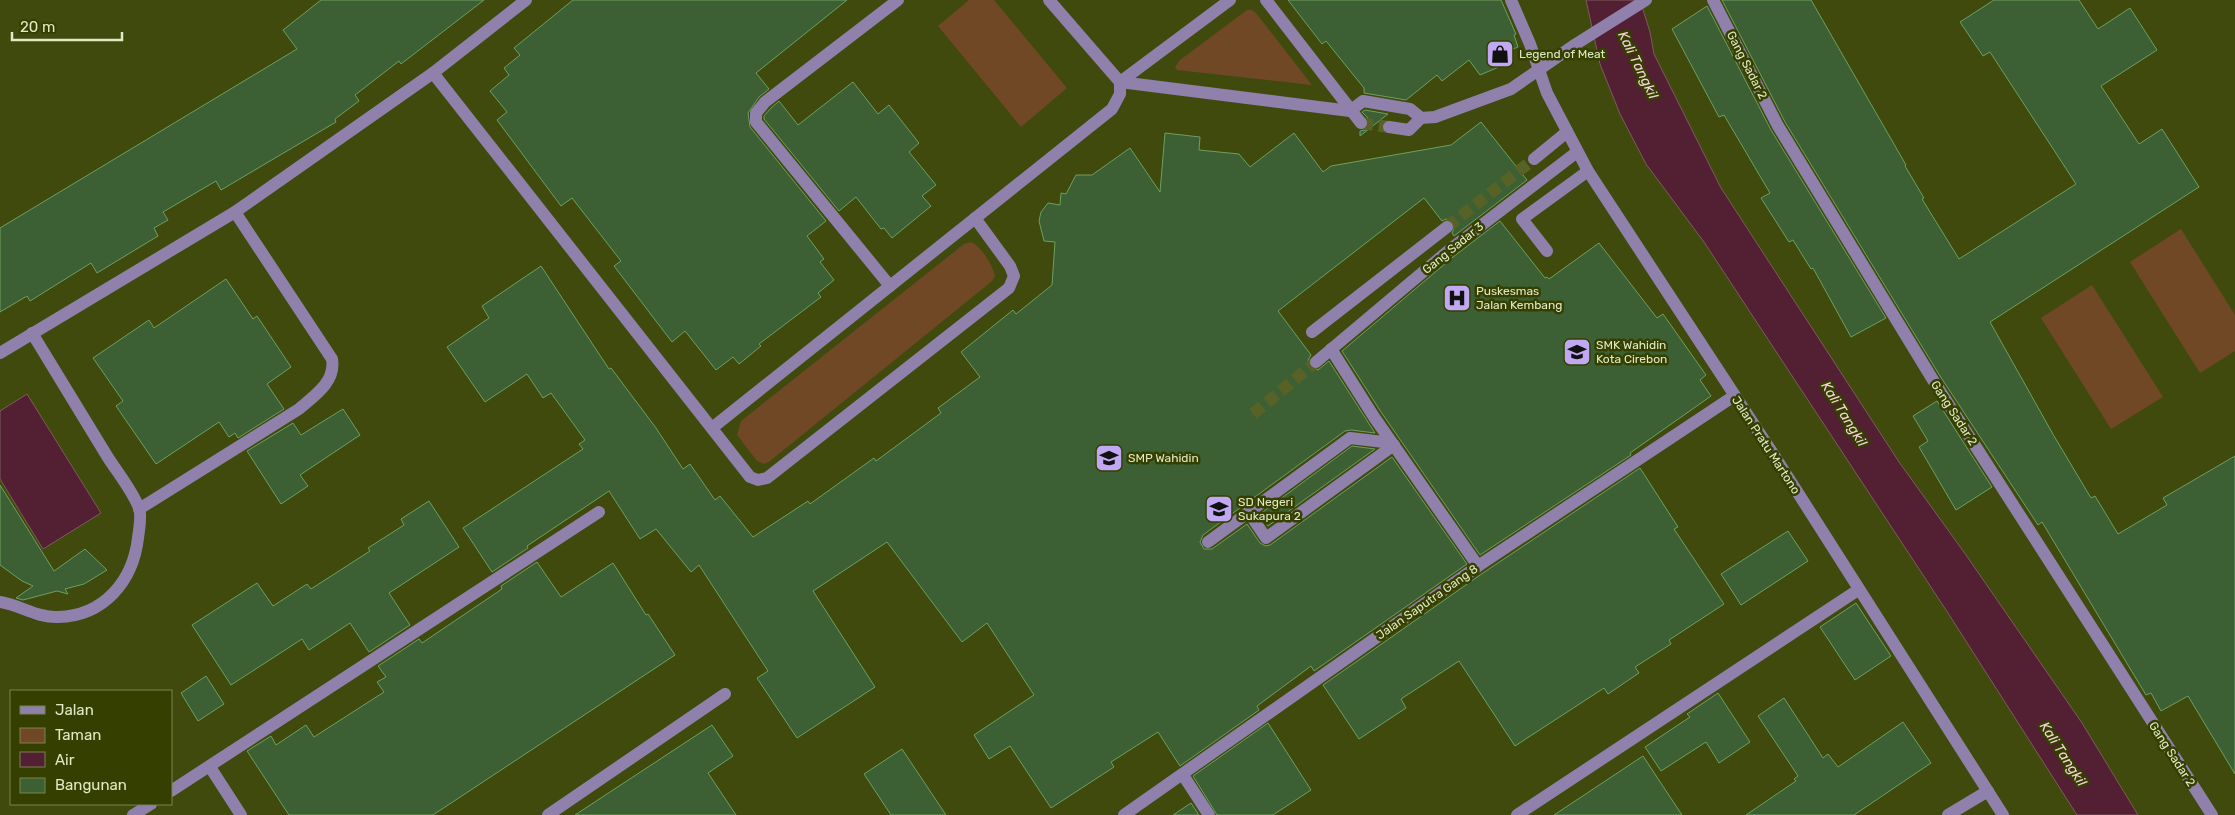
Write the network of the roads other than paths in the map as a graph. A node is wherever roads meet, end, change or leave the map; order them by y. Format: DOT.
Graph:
graph roads {
  1 [pos="526,0"];
  2 [pos="898,0"];
  3 [pos="1049,0"];
  4 [pos="1230,0"];
  5 [pos="1266,0"];
  6 [pos="1511,0"];
  7 [pos="1646,0"];
  8 [pos="1713,0"];
  9 [pos="1539,71"];
  10 [pos="433,73"];
  11 [pos="1120,82"];
  12 [pos="1350,111"];
  13 [pos="1422,118"];
  14 [pos="1361,123"];
  15 [pos="1389,127"];
  16 [pos="1568,132"];
  17 [pos="1577,152"];
  18 [pos="1534,159"];
  19 [pos="1588,170"];
  20 [pos="236,212"];
  21 [pos="975,218"];
  22 [pos="1447,227"];
  23 [pos="1547,251"];
  24 [pos="890,286"];
  25 [pos="1312,332"];
  26 [pos="32,333"];
  27 [pos="1331,349"];
  28 [pos="0,353"];
  29 [pos="1316,362"];
  30 [pos="1734,396"];
  31 [pos="712,428"];
  32 [pos="1393,444"];
  33 [pos="139,509"];
  34 [pos="599,512"];
  35 [pos="1249,513"];
  36 [pos="1208,542"];
  37 [pos="1478,566"];
  38 [pos="1858,590"];
  39 [pos="0,602"];
  40 [pos="725,694"];
  41 [pos="210,767"];
  42 [pos="1183,775"];
  43 [pos="172,790"];
  44 [pos="1988,791"];
  45 [pos="149,805"];
  46 [pos="133,815"];
  47 [pos="241,815"];
  48 [pos="548,815"];
  49 [pos="1124,815"];
  50 [pos="1209,815"];
  51 [pos="1517,815"];
  52 [pos="1948,815"];
  53 [pos="2003,815"];
  54 [pos="2212,815"];
  1 -- 10 [label="street"];
  2 -- 24 [label="street"];
  3 -- 11 [label="street"];
  4 -- 11 [label="street"];
  5 -- 12 [label="street"];
  6 -- 9 [label="street, Jalan Pratu Martono"];
  7 -- 9 [label="street"];
  8 -- 54 [label="street, Gang Sadar 2"];
  9 -- 13 [label="street"];
  9 -- 16 [label="street, Jalan Pratu Martono"];
  10 -- 20 [label="street"];
  10 -- 31 [label="street"];
  11 -- 12 [label="street"];
  11 -- 21 [label="street"];
  12 -- 13 [label="street"];
  12 -- 14 [label="street"];
  13 -- 15 [label="street"];
  16 -- 17 [label="street, Jalan Pratu Martono"];
  16 -- 18 [label="street"];
  17 -- 19 [label="street, Jalan Pratu Martono"];
  17 -- 27 [label="street, Gang Sadar 3"];
  19 -- 23 [label="street"];
  19 -- 30 [label="street, Jalan Pratu Martono"];
  20 -- 26 [label="street"];
  20 -- 33 [label="street"];
  21 -- 24 [label="street"];
  21 -- 31 [label="street"];
  22 -- 25 [label="street"];
  24 -- 31 [label="street"];
  26 -- 28 [label="street"];
  26 -- 33 [label="street"];
  27 -- 29 [label="street, Gang Sadar 3"];
  27 -- 32 [label="street"];
  30 -- 37 [label="street, Jalan Saputra Gang 8"];
  30 -- 38 [label="street, Jalan Pratu Martono"];
  32 -- 35 [label="street"];
  32 -- 35 [label="street"];
  32 -- 37 [label="street"];
  33 -- 39 [label="street"];
  34 -- 41 [label="street"];
  35 -- 36 [label="street"];
  37 -- 42 [label="street, Jalan Saputra Gang 8"];
  38 -- 44 [label="street, Jalan Pratu Martono"];
  38 -- 51 [label="street"];
  40 -- 48 [label="street"];
  41 -- 43 [label="street"];
  41 -- 47 [label="street"];
  42 -- 49 [label="street, Jalan Saputra Gang 8"];
  42 -- 50 [label="street"];
  44 -- 52 [label="street"];
  44 -- 53 [label="street, Jalan Pratu Martono"];
  45 -- 46 [label="street"];
}
